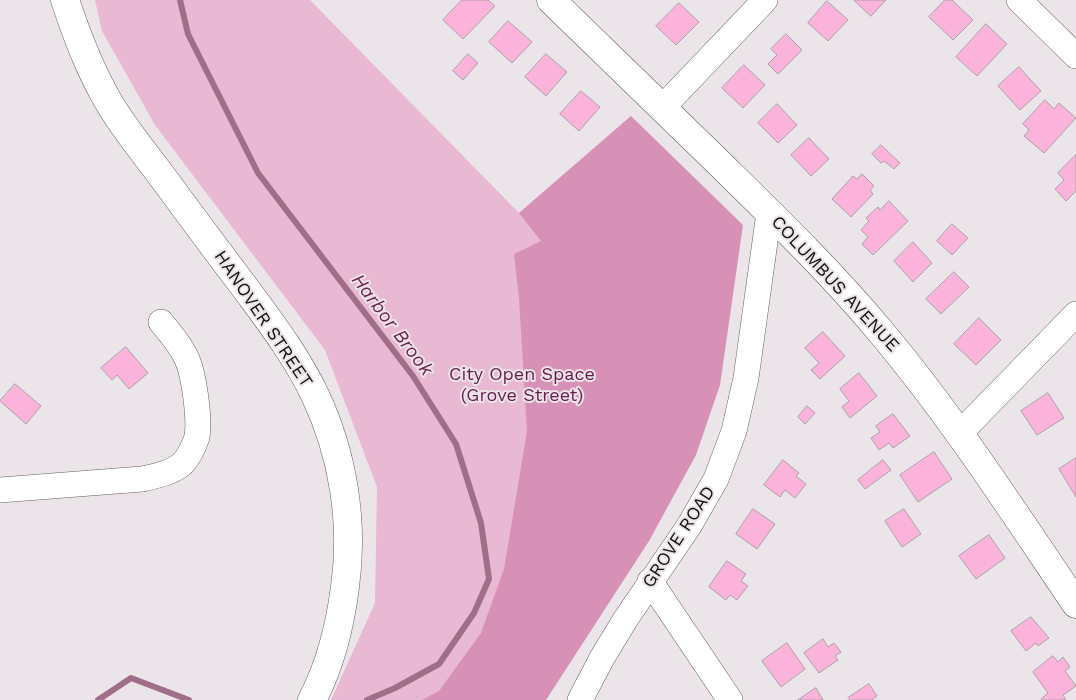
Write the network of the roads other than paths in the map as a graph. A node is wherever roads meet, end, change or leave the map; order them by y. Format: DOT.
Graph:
graph roads {
  1 [pos="65,0"];
  2 [pos="551,0"];
  3 [pos="766,0"];
  4 [pos="1019,0"];
  5 [pos="1076,56"];
  6 [pos="662,108"];
  7 [pos="770,213"];
  8 [pos="1076,314"];
  9 [pos="161,322"];
  10 [pos="960,433"];
  11 [pos="0,490"];
  12 [pos="650,581"];
  13 [pos="1076,604"];
  14 [pos="312,700"];
  15 [pos="580,700"];
  16 [pos="730,700"];
  1 -- 14 [label="street, HANOVER STREET"];
  2 -- 6 [label="street, COLUMBUS AVENUE"];
  3 -- 6 [label="street"];
  4 -- 5 [label="street"];
  6 -- 7 [label="street, COLUMBUS AVENUE"];
  7 -- 10 [label="street, COLUMBUS AVENUE"];
  7 -- 12 [label="street, GROVE ROAD"];
  8 -- 10 [label="street"];
  9 -- 11 [label="street"];
  10 -- 13 [label="street, COLUMBUS AVENUE"];
  12 -- 15 [label="street, GROVE ROAD"];
  12 -- 16 [label="street"];
}
